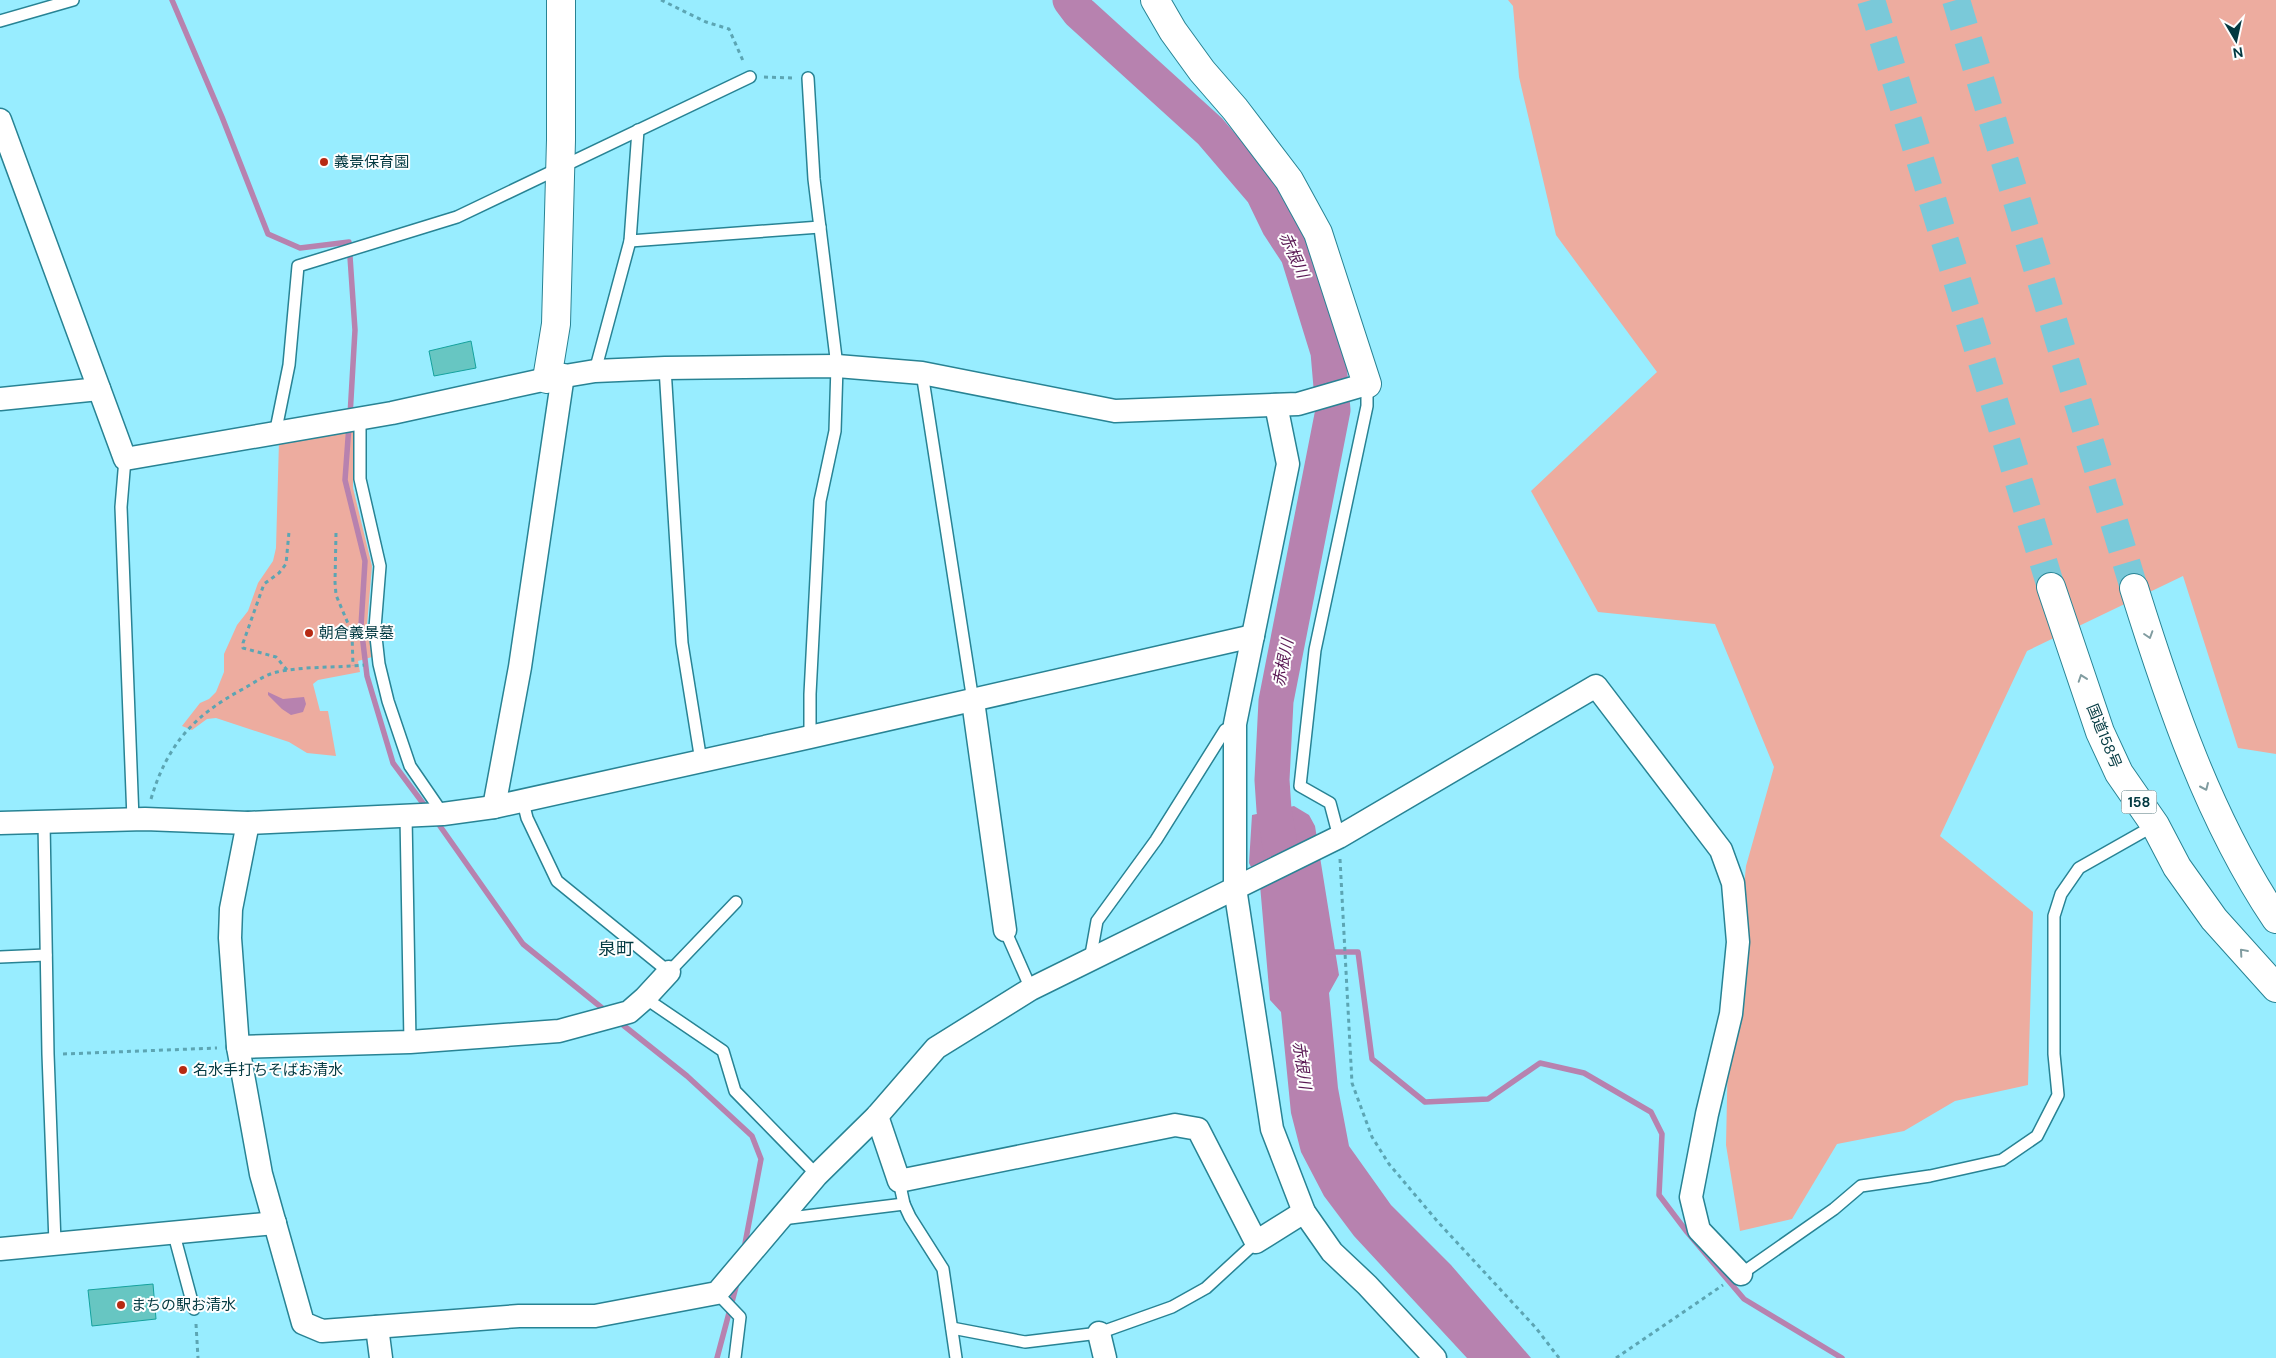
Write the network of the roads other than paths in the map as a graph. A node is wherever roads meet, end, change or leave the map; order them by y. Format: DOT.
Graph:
graph roads {
  1 [pos="73,0"];
  2 [pos="561,0"];
  3 [pos="1156,0"];
  4 [pos="0,21"];
  5 [pos="750,77"];
  6 [pos="808,78"];
  7 [pos="0,120"];
  8 [pos="638,130"];
  9 [pos="560,166"];
  10 [pos="820,227"];
  11 [pos="630,241"];
  12 [pos="837,366"];
  13 [pos="665,368"];
  14 [pos="595,371"];
  15 [pos="922,373"];
  16 [pos="555,377"];
  17 [pos="1361,386"];
  18 [pos="98,388"];
  19 [pos="0,399"];
  20 [pos="1287,404"];
  21 [pos="360,419"];
  22 [pos="275,434"];
  23 [pos="125,459"];
  24 [pos="2051,588"];
  25 [pos="2134,588"];
  26 [pos="1253,636"];
  27 [pos="973,701"];
  28 [pos="1235,724"];
  29 [pos="810,737"];
  30 [pos="701,761"];
  31 [pos="523,802"];
  32 [pos="494,807"];
  33 [pos="444,814"];
  34 [pos="406,816"];
  35 [pos="139,819"];
  36 [pos="44,822"];
  37 [pos="0,823"];
  38 [pos="248,823"];
  39 [pos="2155,825"];
  40 [pos="1332,840"];
  41 [pos="1242,885"];
  42 [pos="736,902"];
  43 [pos="2276,919"];
  44 [pos="1005,930"];
  45 [pos="46,955"];
  46 [pos="0,958"];
  47 [pos="1090,960"];
  48 [pos="669,972"];
  49 [pos="2276,988"];
  50 [pos="1031,990"];
  51 [pos="645,998"];
  52 [pos="410,1042"];
  53 [pos="238,1047"];
  54 [pos="877,1116"];
  55 [pos="817,1175"];
  56 [pos="899,1182"];
  57 [pos="904,1204"];
  58 [pos="1304,1212"];
  59 [pos="782,1218"];
  60 [pos="275,1222"];
  61 [pos="173,1232"];
  62 [pos="1256,1242"];
  63 [pos="55,1243"];
  64 [pos="0,1249"];
  65 [pos="1741,1274"];
  66 [pos="717,1293"];
  67 [pos="194,1309"];
  68 [pos="377,1327"];
  69 [pos="952,1328"];
  70 [pos="1099,1333"];
  71 [pos="381,1358"];
  72 [pos="735,1358"];
  73 [pos="956,1358"];
  74 [pos="1105,1358"];
  75 [pos="1435,1358"];
  1 -- 4 [label="lane"];
  2 -- 9 [label="main road"];
  3 -- 17 [label="main road"];
  5 -- 8 [label="lane"];
  6 -- 10 [label="lane"];
  7 -- 18 [label="street"];
  8 -- 9 [label="lane"];
  8 -- 11 [label="lane"];
  9 -- 16 [label="main road"];
  9 -- 22 [label="lane"];
  10 -- 11 [label="lane"];
  10 -- 12 [label="lane"];
  11 -- 14 [label="lane"];
  12 -- 13 [label="street"];
  12 -- 15 [label="street"];
  12 -- 29 [label="lane"];
  13 -- 14 [label="street"];
  13 -- 30 [label="lane"];
  14 -- 16 [label="street"];
  15 -- 20 [label="street"];
  15 -- 27 [label="lane"];
  16 -- 21 [label="street"];
  16 -- 32 [label="street"];
  17 -- 20 [label="street"];
  17 -- 40 [label="lane"];
  18 -- 19 [label="street"];
  18 -- 23 [label="street"];
  20 -- 26 [label="street"];
  21 -- 22 [label="street"];
  21 -- 33 [label="lane"];
  22 -- 23 [label="street"];
  23 -- 35 [label="lane"];
  39 -- 24 [label="main road, 国道158号 / 158, one-way"];
  25 -- 43 [label="main road, one-way"];
  26 -- 27 [label="street"];
  26 -- 28 [label="street"];
  27 -- 29 [label="street"];
  27 -- 44 [label="street"];
  28 -- 41 [label="street"];
  28 -- 47 [label="lane"];
  29 -- 30 [label="street"];
  30 -- 31 [label="street"];
  31 -- 32 [label="street"];
  31 -- 48 [label="lane"];
  32 -- 33 [label="street"];
  33 -- 34 [label="street"];
  34 -- 38 [label="street"];
  34 -- 52 [label="lane"];
  35 -- 36 [label="street"];
  35 -- 38 [label="street"];
  36 -- 37 [label="street"];
  36 -- 45 [label="lane"];
  38 -- 53 [label="street"];
  49 -- 39 [label="main road, 国道158号 / 158, one-way"];
  39 -- 65 [label="lane"];
  40 -- 41 [label="street"];
  40 -- 65 [label="street"];
  41 -- 47 [label="street"];
  41 -- 58 [label="street"];
  42 -- 48 [label="lane"];
  44 -- 50 [label="lane"];
  45 -- 46 [label="lane"];
  45 -- 63 [label="lane"];
  47 -- 50 [label="street"];
  48 -- 51 [label="street"];
  50 -- 54 [label="street"];
  51 -- 52 [label="street"];
  51 -- 55 [label="lane"];
  52 -- 53 [label="street"];
  53 -- 60 [label="street"];
  54 -- 55 [label="street"];
  54 -- 56 [label="street"];
  55 -- 59 [label="street"];
  56 -- 57 [label="lane"];
  56 -- 62 [label="street"];
  57 -- 59 [label="lane"];
  57 -- 69 [label="lane"];
  58 -- 62 [label="street"];
  58 -- 75 [label="street"];
  59 -- 66 [label="street"];
  60 -- 61 [label="street"];
  60 -- 68 [label="street"];
  61 -- 63 [label="street"];
  61 -- 67 [label="lane"];
  62 -- 70 [label="lane"];
  63 -- 64 [label="street"];
  66 -- 68 [label="street"];
  66 -- 72 [label="lane"];
  68 -- 71 [label="street"];
  69 -- 70 [label="lane"];
  69 -- 73 [label="lane"];
  70 -- 74 [label="street"];
}
